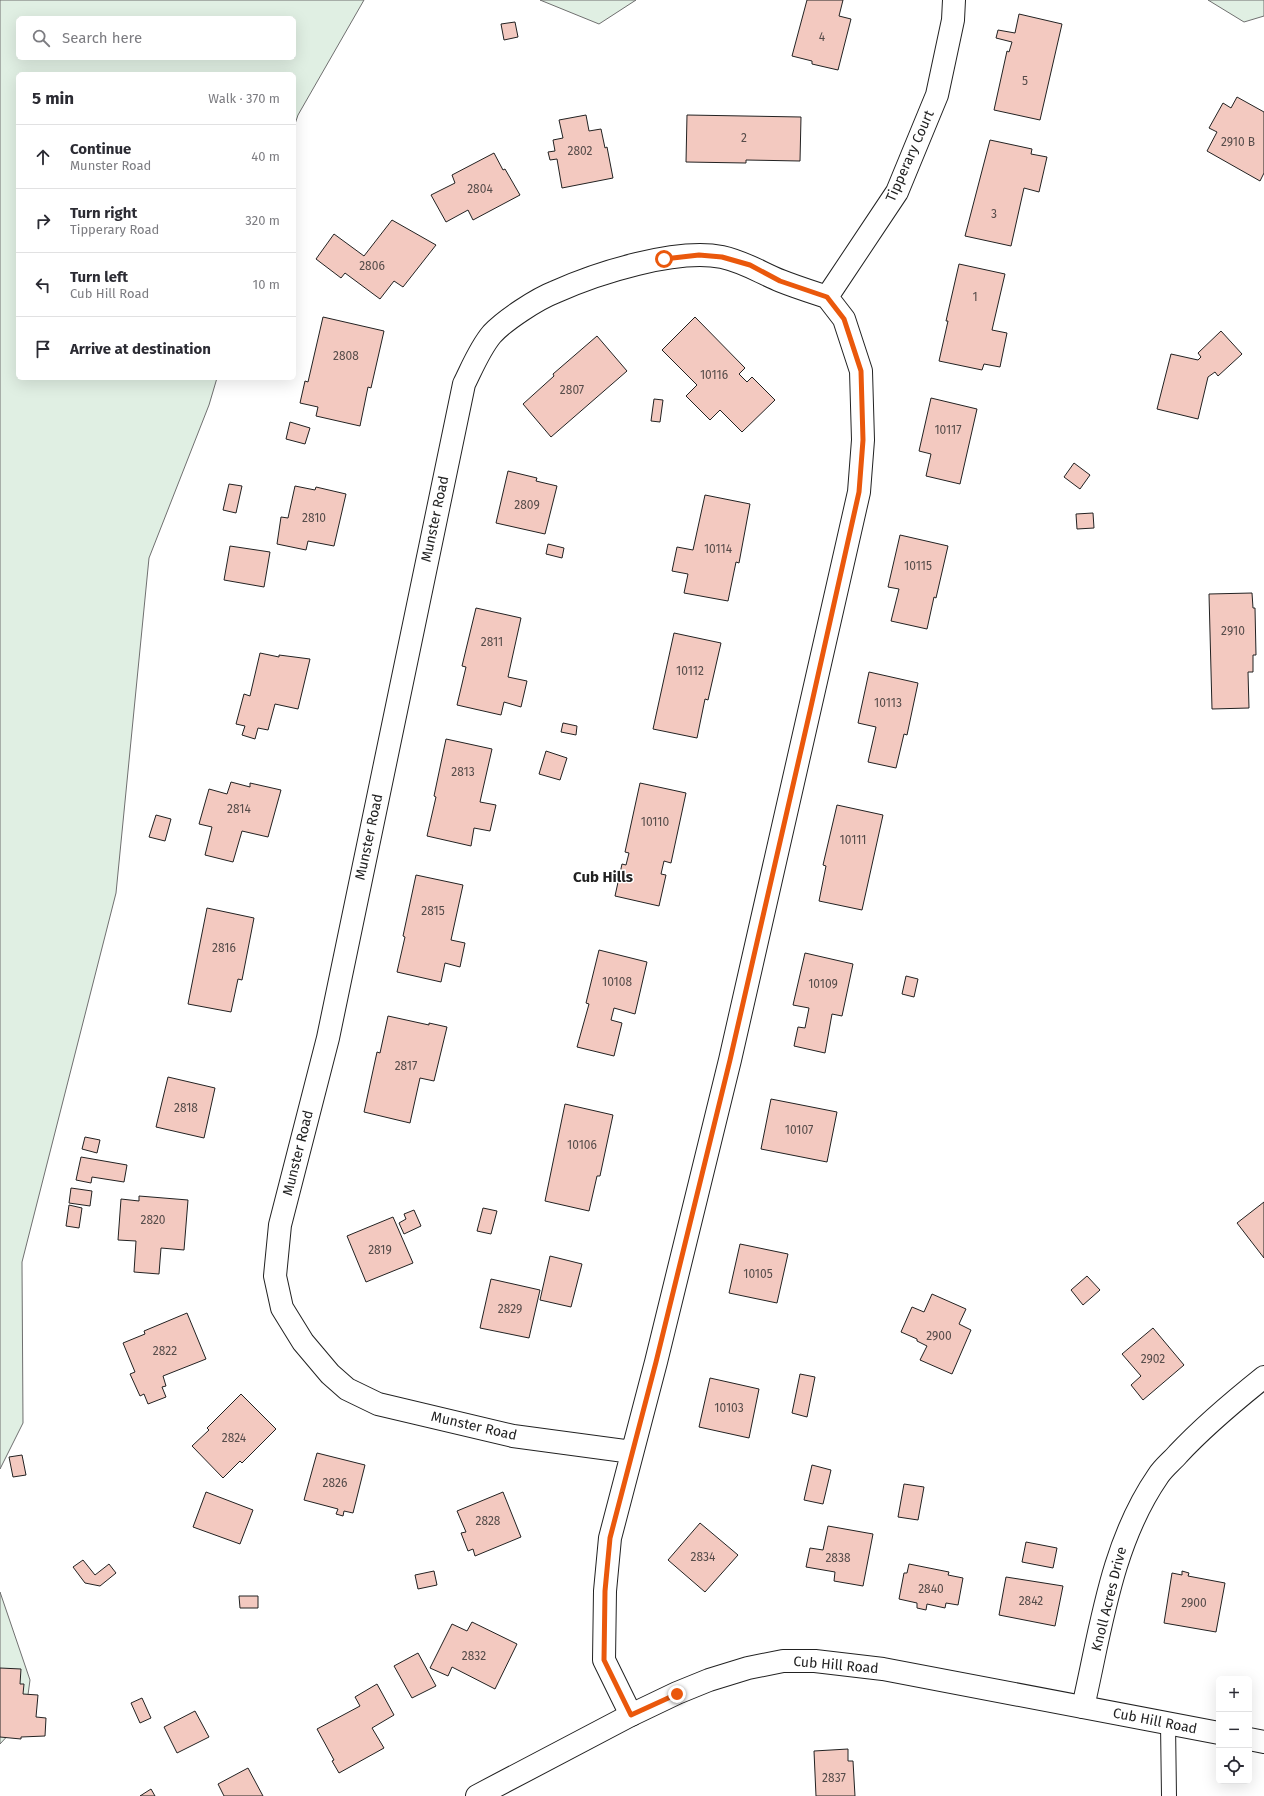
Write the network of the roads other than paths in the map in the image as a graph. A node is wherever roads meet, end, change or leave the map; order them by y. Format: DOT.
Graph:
graph roads {
  1 [pos="954,0"];
  2 [pos="827,297"];
  3 [pos="1264,1377"];
  4 [pos="632,1452"];
  5 [pos="1083,1708"];
  6 [pos="631,1715"];
  7 [pos="1168,1724"];
  8 [pos="1216,1732"];
  9 [pos="1252,1740"];
  10 [pos="1264,1742"];
  11 [pos="477,1796"];
  12 [pos="1169,1796"];
  1 -- 2 [label="street, Tipperary Court"];
  2 -- 4 [label="street"];
  2 -- 4 [label="street, Munster Road"];
  3 -- 5 [label="street, Knoll Acres Drive"];
  4 -- 6 [label="street"];
  5 -- 6 [label="street, Cub Hill Road"];
  5 -- 7 [label="street, Cub Hill Road"];
  6 -- 11 [label="street, Cub Hill Road"];
  7 -- 8 [label="street, Cub Hill Road"];
  7 -- 12 [label="lane"];
  9 -- 10 [label="street"];
}
